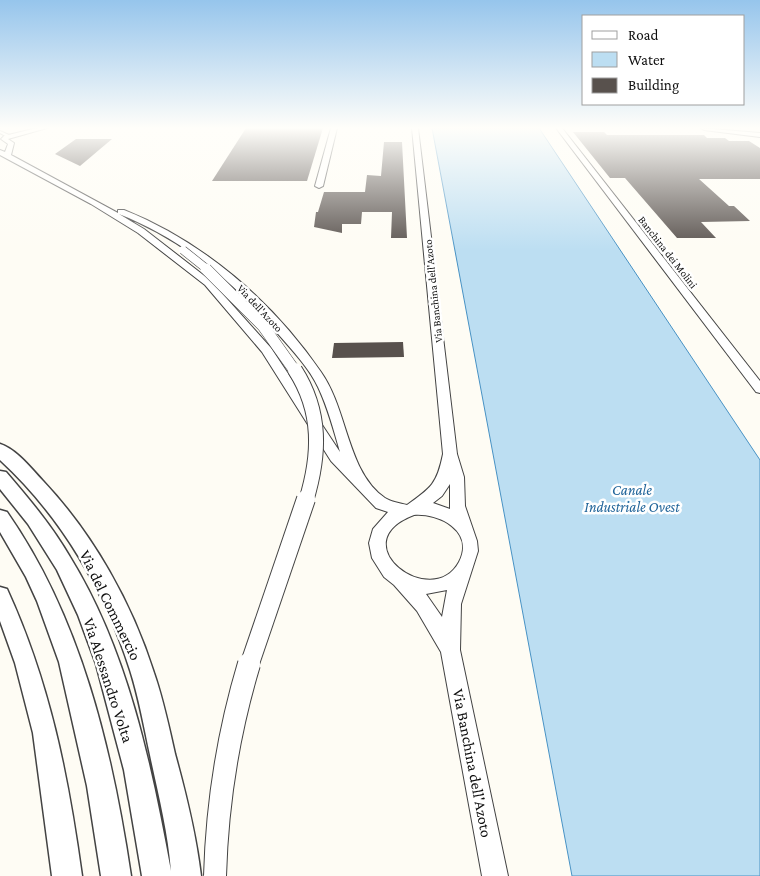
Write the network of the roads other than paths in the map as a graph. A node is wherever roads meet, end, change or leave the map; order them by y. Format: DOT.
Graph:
graph roads {
  1 [pos="31,169"];
  2 [pos="323,169"];
  3 [pos="419,169"];
  4 [pos="590,169"];
  5 [pos="319,186"];
  6 [pos="94,202"];
  7 [pos="760,389"];
  8 [pos="0,450"];
  9 [pos="450,454"];
  10 [pos="0,477"];
  11 [pos="357,479"];
  12 [pos="408,510"];
  13 [pos="0,518"];
  14 [pos="467,532"];
  15 [pos="465,570"];
  16 [pos="394,577"];
  17 [pos="0,596"];
  18 [pos="450,650"];
  19 [pos="67,876"];
  20 [pos="116,876"];
  21 [pos="157,876"];
  22 [pos="186,876"];
  23 [pos="214,876"];
  24 [pos="495,876"];
  1 -- 6 [label="street, Via dell'Azoto"];
  2 -- 5 [label="street"];
  3 -- 9 [label="street, Via Banchina dell'Azoto"];
  4 -- 7 [label="street, Banchina dei Molini"];
  6 -- 11 [label="street, Via dell'Azoto"];
  6 -- 11 [label="street, Via dell'Azoto"];
  6 -- 23 [label="street, Via dell'Azoto, bridge"];
  8 -- 22 [label="street, Via del Commercio"];
  9 -- 12 [label="street"];
  9 -- 14 [label="street"];
  10 -- 21 [label="street, Via Alessandro Volta"];
  11 -- 12 [label="street, Via dell'Azoto"];
  12 -- 14 [label="street"];
  12 -- 16 [label="street"];
  13 -- 20 [label="street"];
  14 -- 15 [label="street"];
  15 -- 16 [label="street"];
  15 -- 18 [label="street"];
  16 -- 18 [label="street"];
  17 -- 19 [label="street"];
  18 -- 24 [label="street, Via Banchina dell'Azoto"];
}
